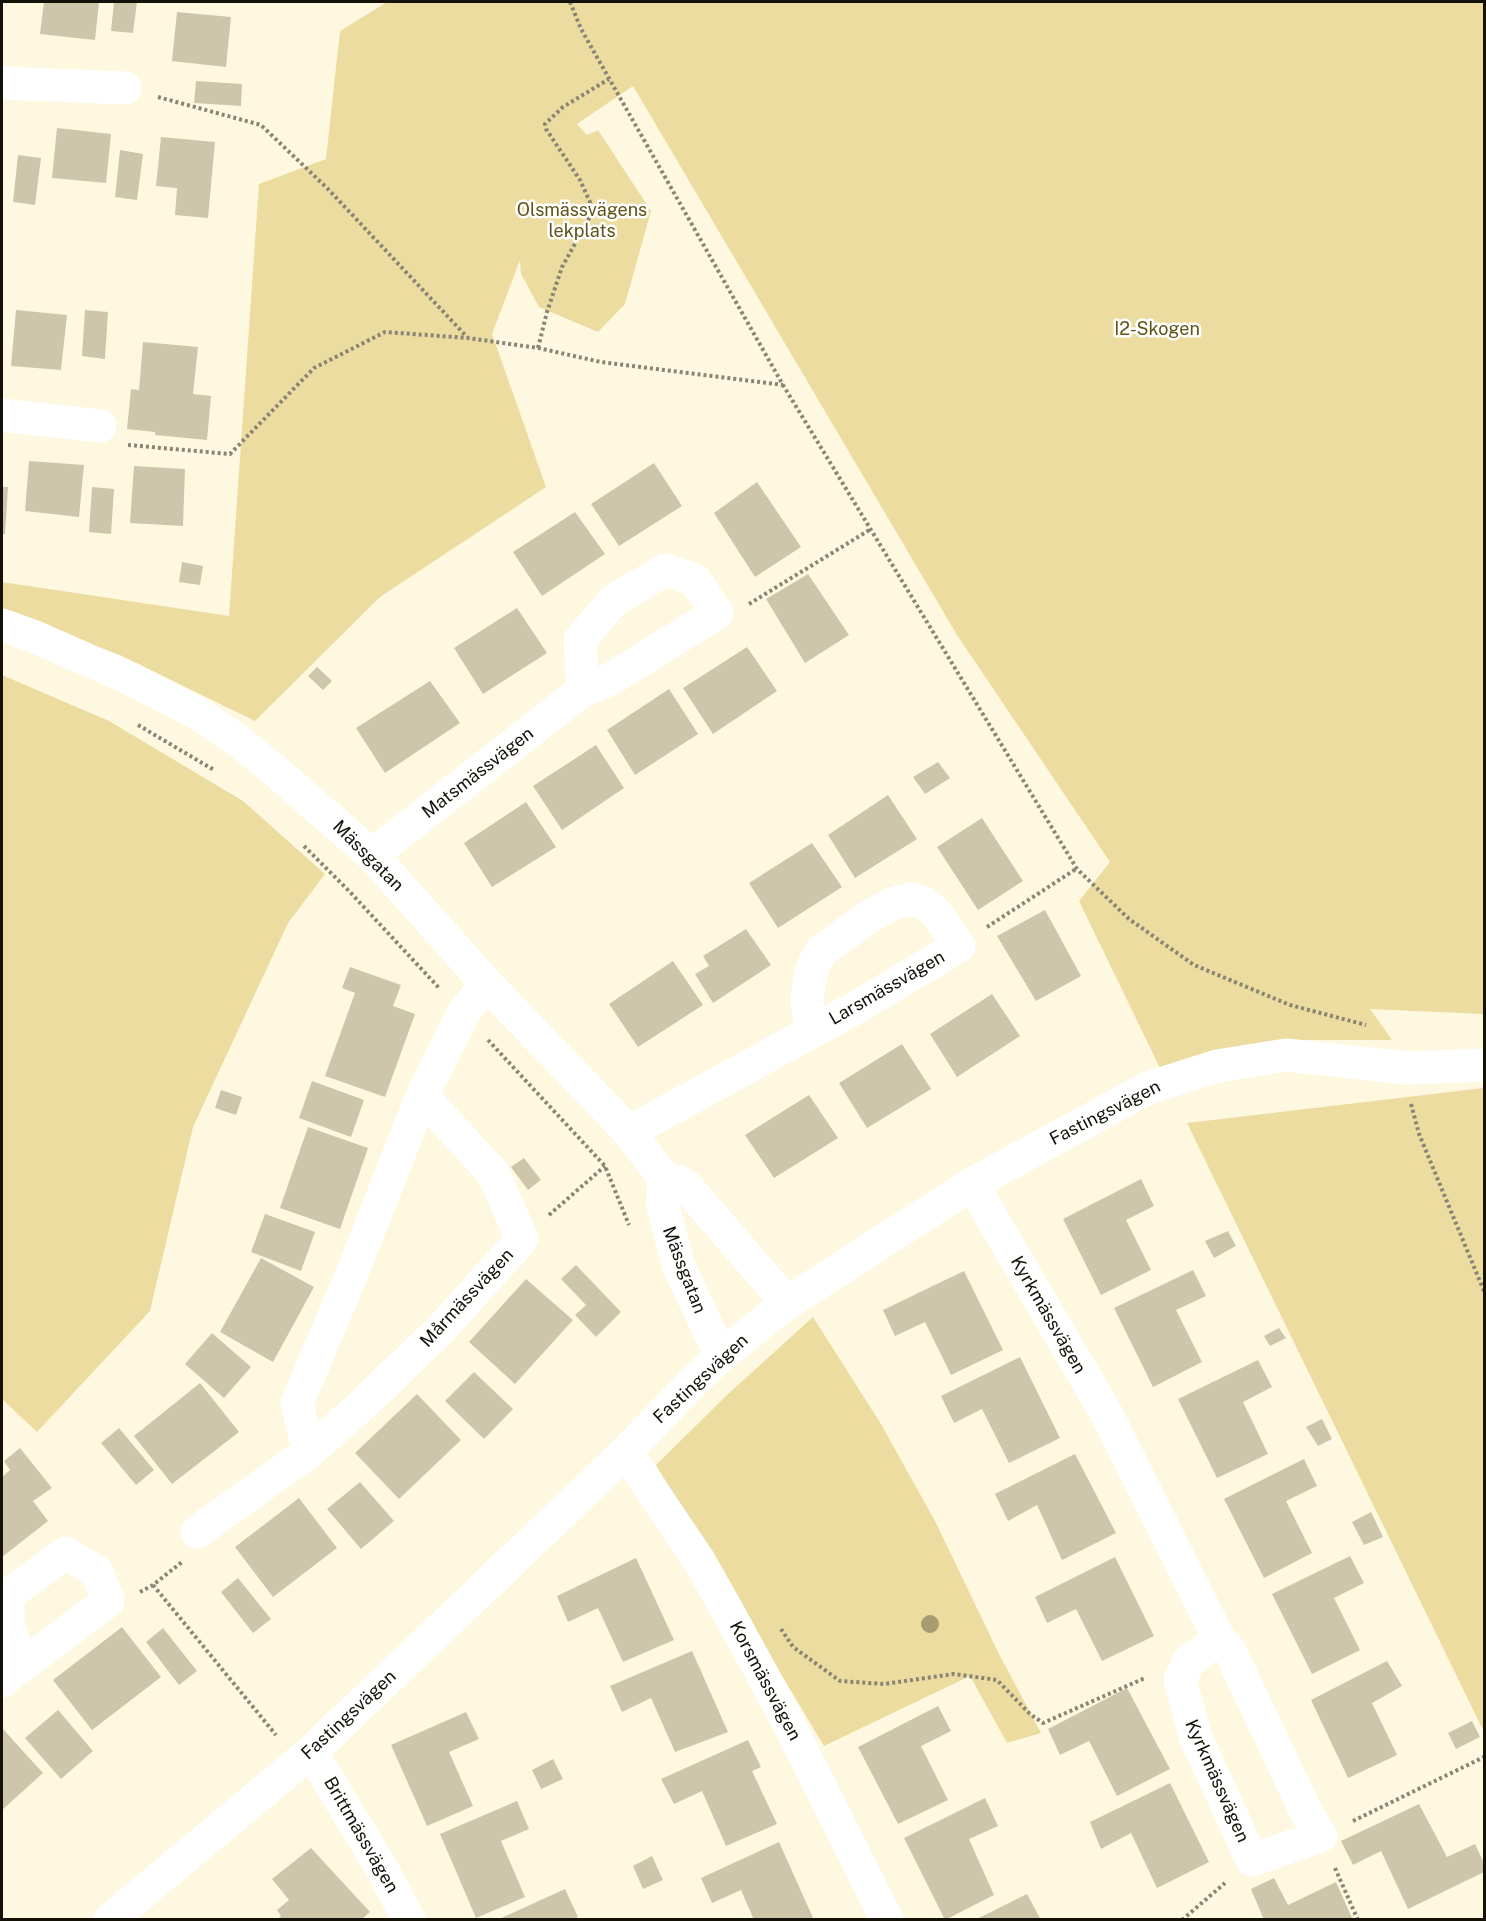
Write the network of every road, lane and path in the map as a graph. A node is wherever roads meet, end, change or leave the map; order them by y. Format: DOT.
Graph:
graph roads {
  1 [pos="570,2"];
  2 [pos="609,79"];
  3 [pos="2,83"];
  4 [pos="124,88"];
  5 [pos="468,338"];
  6 [pos="538,348"];
  7 [pos="783,385"];
  8 [pos="2,415"];
  9 [pos="100,426"];
  10 [pos="871,529"];
  11 [pos="717,613"];
  12 [pos="2,625"];
  13 [pos="583,690"];
  14 [pos="133,723"];
  15 [pos="220,774"];
  16 [pos="299,841"];
  17 [pos="372,855"];
  18 [pos="1077,869"];
  19 [pos="959,946"];
  20 [pos="486,983"];
  21 [pos="463,1014"];
  22 [pos="1367,1026"];
  23 [pos="811,1031"];
  24 [pos="1485,1065"];
  25 [pos="1408,1068"];
  26 [pos="422,1096"];
  27 [pos="633,1137"];
  28 [pos="604,1166"];
  29 [pos="665,1179"];
  30 [pos="972,1184"];
  31 [pos="631,1231"];
  32 [pos="522,1239"];
  33 [pos="1485,1291"];
  34 [pos="787,1303"];
  35 [pos="721,1356"];
  36 [pos="309,1452"];
  37 [pos="626,1452"];
  38 [pos="197,1532"];
  39 [pos="153,1585"];
  40 [pos="108,1600"];
  41 [pos="774,1620"];
  42 [pos="1219,1639"];
  43 [pos="11,1673"];
  44 [pos="1180,1680"];
  45 [pos="304,1757"];
  46 [pos="1485,1757"];
  47 [pos="1320,1836"];
  48 [pos="1252,1860"];
  49 [pos="110,1920"];
  50 [pos="409,1920"];
  51 [pos="887,1920"];
  52 [pos="1182,1920"];
  53 [pos="1358,1920"];
  1 -- 2 [label="path"];
  2 -- 6 [label="path"];
  2 -- 7 [label="path"];
  3 -- 4 [label="street"];
  4 -- 5 [label="path"];
  5 -- 6 [label="path"];
  5 -- 9 [label="path"];
  6 -- 7 [label="path"];
  7 -- 10 [label="path"];
  8 -- 9 [label="street"];
  10 -- 11 [label="path"];
  10 -- 18 [label="path"];
  11 -- 13 [label="street, Matsmässvägen"];
  11 -- 13 [label="street"];
  12 -- 17 [label="street, Mässgatan"];
  13 -- 17 [label="street, Matsmässvägen"];
  14 -- 15 [label="path"];
  16 -- 21 [label="path"];
  17 -- 20 [label="street, Mässgatan"];
  18 -- 19 [label="path"];
  18 -- 22 [label="path"];
  19 -- 23 [label="street, Larsmässvägen"];
  19 -- 23 [label="street, Larsmässvägen"];
  20 -- 21 [label="street"];
  20 -- 27 [label="street, Mässgatan"];
  21 -- 26 [label="street"];
  21 -- 28 [label="path"];
  23 -- 27 [label="street, Larsmässvägen"];
  24 -- 25 [label="street, Fastingsvägen"];
  25 -- 30 [label="street, Fastingsvägen"];
  25 -- 33 [label="path"];
  26 -- 32 [label="street, Mårmässvägen"];
  26 -- 36 [label="street"];
  27 -- 28 [label="path"];
  27 -- 29 [label="street, Mässgatan"];
  28 -- 31 [label="path"];
  28 -- 32 [label="path"];
  29 -- 34 [label="street, Mässgatan"];
  29 -- 35 [label="street, Mässgatan"];
  30 -- 34 [label="street, Fastingsvägen"];
  30 -- 42 [label="street, Kyrkmässvägen"];
  32 -- 36 [label="street, Mårmässvägen"];
  34 -- 35 [label="street, Fastingsvägen"];
  35 -- 37 [label="street, Fastingsvägen"];
  36 -- 38 [label="street, Mårmässvägen"];
  37 -- 45 [label="street, Fastingsvägen"];
  37 -- 51 [label="street, Korsmässvägen"];
  38 -- 39 [label="path"];
  39 -- 40 [label="path"];
  39 -- 45 [label="path"];
  40 -- 43 [label="street"];
  40 -- 43 [label="street"];
  41 -- 44 [label="path"];
  42 -- 44 [label="street"];
  42 -- 47 [label="street, Kyrkmässvägen"];
  44 -- 48 [label="street, Kyrkmässvägen"];
  45 -- 49 [label="street, Fastingsvägen"];
  45 -- 50 [label="street, Brittmässvägen"];
  46 -- 47 [label="path"];
  47 -- 48 [label="street, Kyrkmässvägen"];
  47 -- 53 [label="path"];
  48 -- 52 [label="path"];
}
